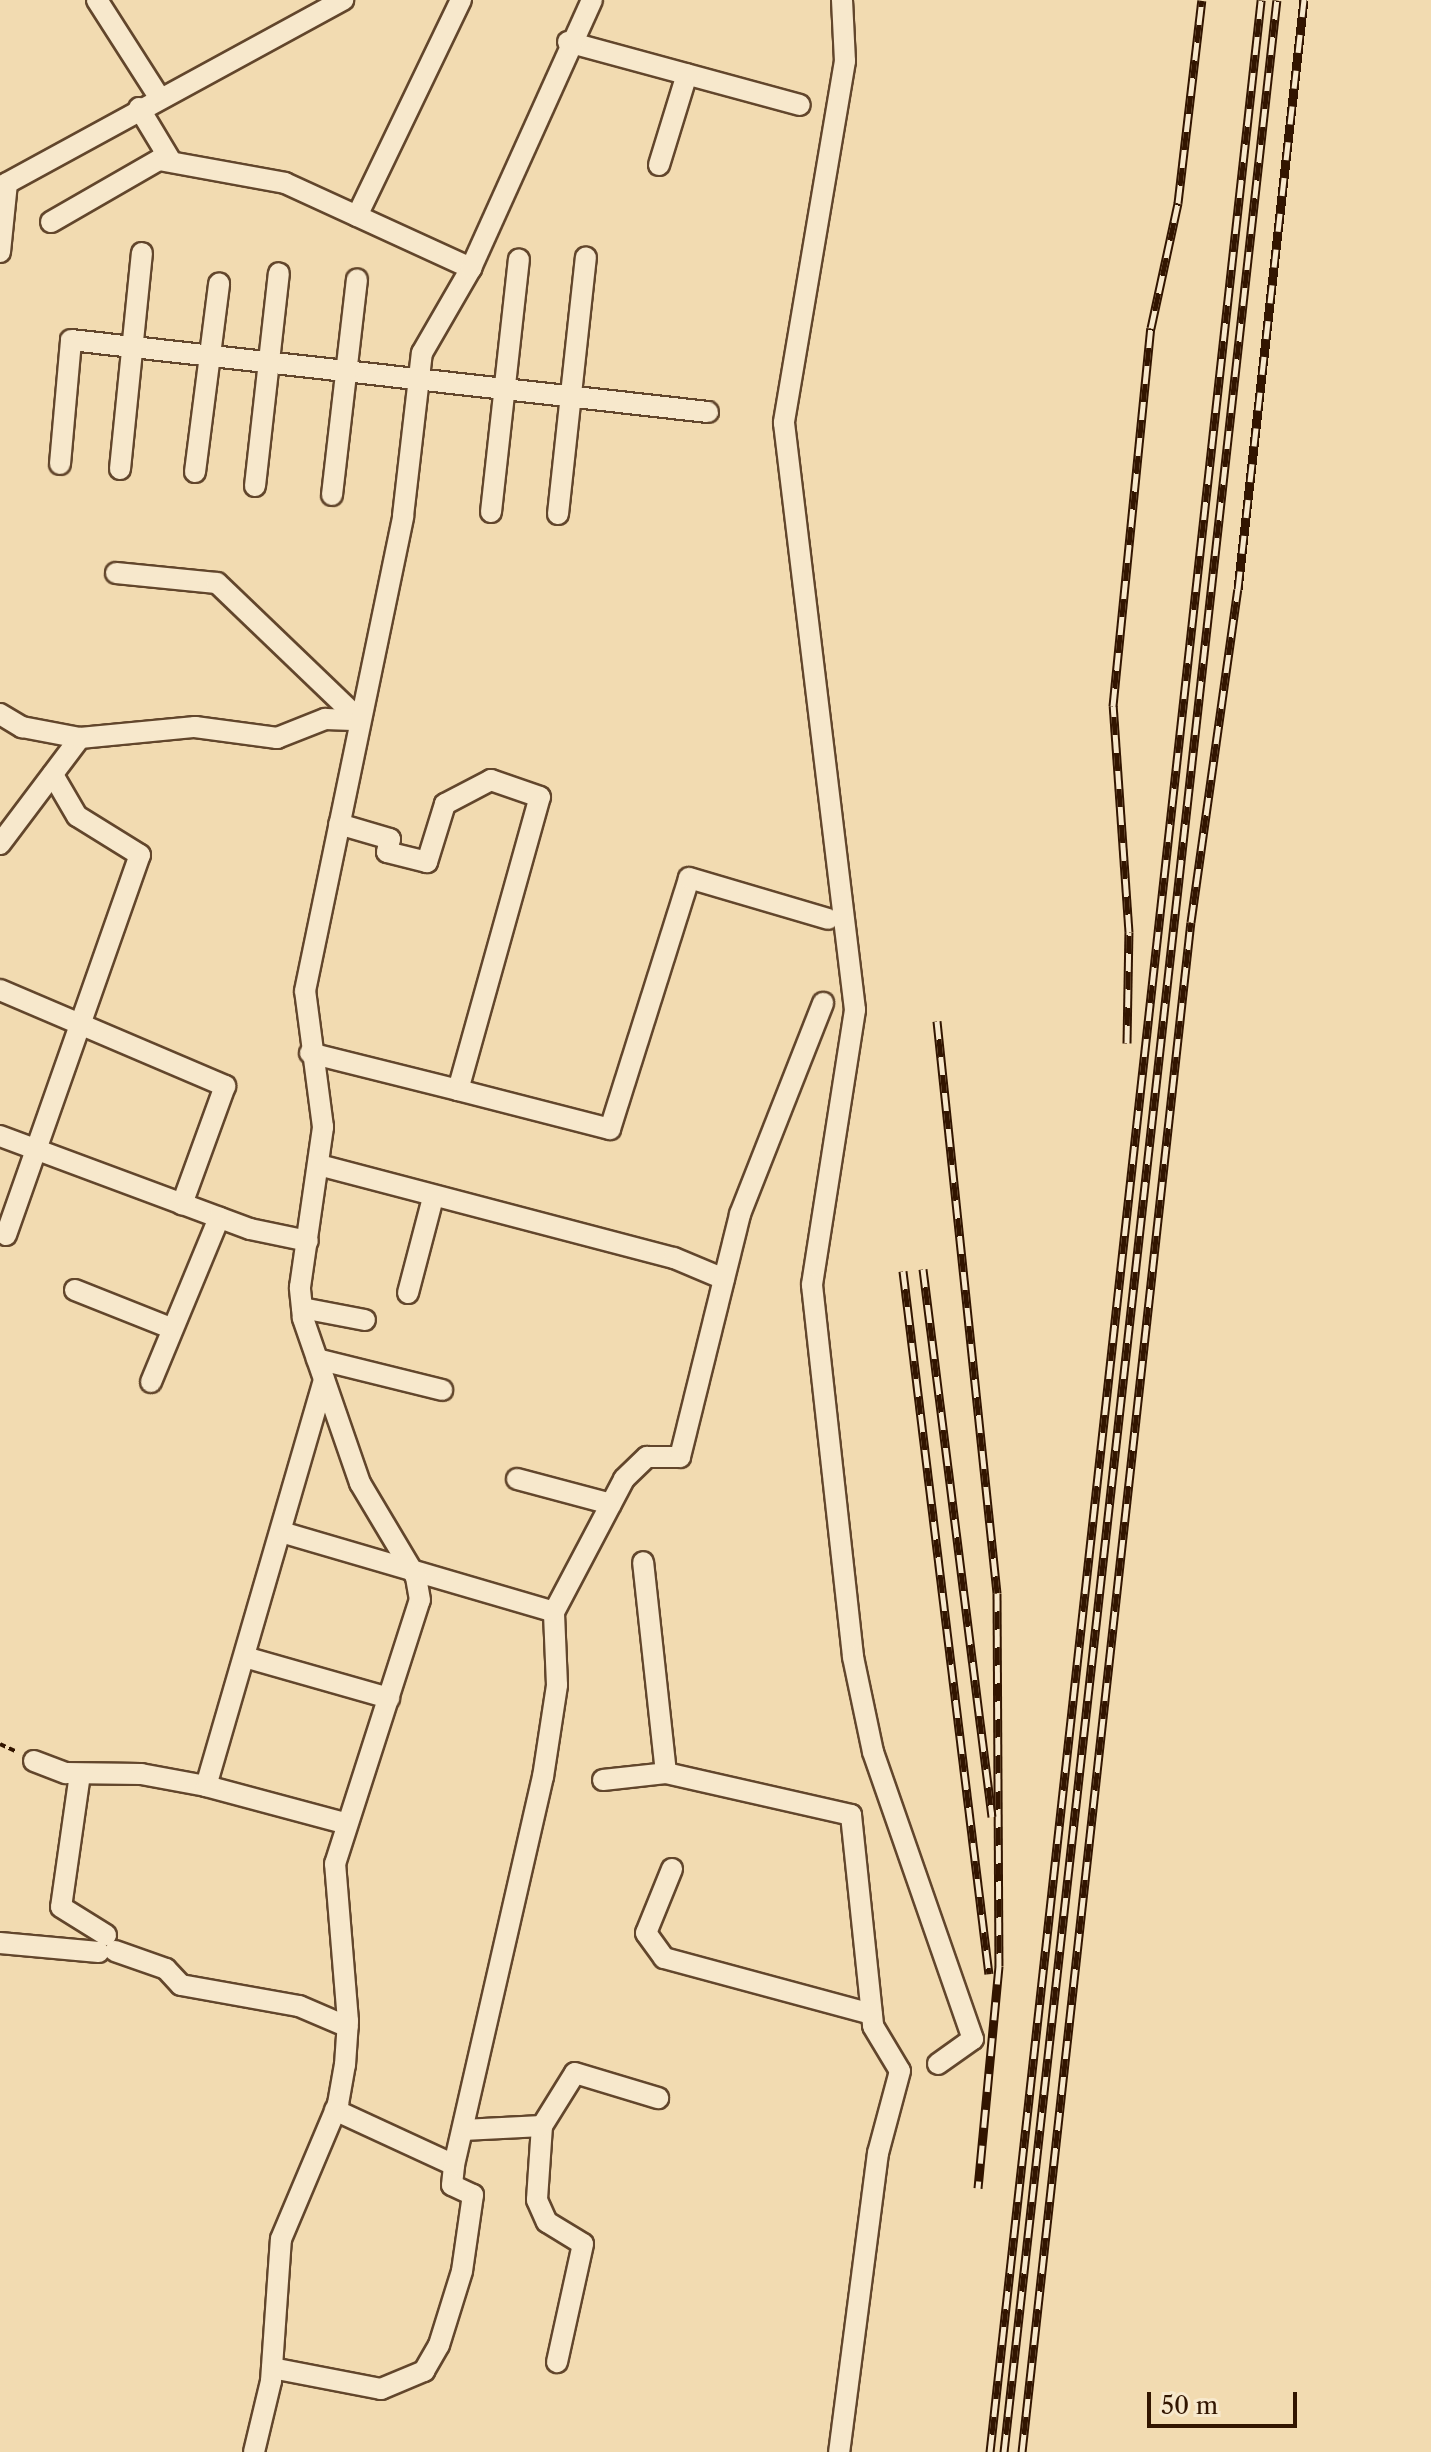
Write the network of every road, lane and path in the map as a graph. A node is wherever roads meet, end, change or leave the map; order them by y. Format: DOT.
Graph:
graph roads {
  1 [pos="97,0"];
  2 [pos="343,0"];
  3 [pos="461,0"];
  4 [pos="592,0"];
  5 [pos="842,0"];
  6 [pos="850,0"];
  7 [pos="844,36"];
  8 [pos="568,42"];
  9 [pos="687,74"];
  10 [pos="159,97"];
  11 [pos="800,105"];
  12 [pos="139,108"];
  13 [pos="171,161"];
  14 [pos="659,165"];
  15 [pos="3,185"];
  16 [pos="357,216"];
  17 [pos="51,222"];
  18 [pos="0,252"];
  19 [pos="142,253"];
  20 [pos="586,258"];
  21 [pos="519,260"];
  22 [pos="471,268"];
  23 [pos="279,273"];
  24 [pos="357,279"];
  25 [pos="219,284"];
  26 [pos="132,346"];
  27 [pos="210,356"];
  28 [pos="268,364"];
  29 [pos="346,374"];
  30 [pos="415,383"];
  31 [pos="504,392"];
  32 [pos="570,399"];
  33 [pos="708,412"];
  34 [pos="60,464"];
  35 [pos="120,469"];
  36 [pos="195,472"];
  37 [pos="255,486"];
  38 [pos="332,495"];
  39 [pos="491,512"];
  40 [pos="558,514"];
  41 [pos="116,573"];
  42 [pos="0,714"];
  43 [pos="360,720"];
  44 [pos="0,726"];
  45 [pos="22,727"];
  46 [pos="80,738"];
  47 [pos="53,775"];
  48 [pos="339,824"];
  49 [pos="0,844"];
  50 [pos="828,919"];
  51 [pos="0,990"];
  52 [pos="823,1003"];
  53 [pos="81,1024"];
  54 [pos="310,1053"];
  55 [pos="458,1090"];
  56 [pos="0,1136"];
  57 [pos="39,1151"];
  58 [pos="319,1165"];
  59 [pos="433,1198"];
  60 [pos="182,1204"];
  61 [pos="219,1218"];
  62 [pos="6,1235"];
  63 [pos="308,1241"];
  64 [pos="724,1279"];
  65 [pos="75,1290"];
  66 [pos="408,1293"];
  67 [pos="302,1308"];
  68 [pos="365,1320"];
  69 [pos="173,1329"];
  70 [pos="317,1359"];
  71 [pos="324,1380"];
  72 [pos="151,1382"];
  73 [pos="442,1390"];
  74 [pos="517,1479"];
  75 [pos="611,1504"];
  76 [pos="281,1532"];
  77 [pos="643,1562"];
  78 [pos="410,1568"];
  79 [pos="554,1612"];
  80 [pos="245,1657"];
  81 [pos="389,1698"];
  82 [pos="34,1761"];
  83 [pos="666,1773"];
  84 [pos="80,1774"];
  85 [pos="603,1780"];
  86 [pos="206,1786"];
  87 [pos="344,1823"];
  88 [pos="672,1869"];
  89 [pos="0,1943"];
  90 [pos="107,1946"];
  91 [pos="872,2014"];
  92 [pos="348,2027"];
  93 [pos="938,2064"];
  94 [pos="658,2098"];
  95 [pos="335,2110"];
  96 [pos="542,2126"];
  97 [pos="463,2130"];
  98 [pos="454,2165"];
  99 [pos="557,2362"];
  100 [pos="272,2368"];
  101 [pos="254,2452"];
  102 [pos="839,2452"];
  1 -- 10 [label="street"];
  2 -- 10 [label="street"];
  3 -- 16 [label="street"];
  4 -- 8 [label="street"];
  5 -- 7 [label="street"];
  6 -- 7 [label="street"];
  7 -- 93 [label="street"];
  8 -- 9 [label="street"];
  8 -- 22 [label="street"];
  9 -- 11 [label="street"];
  9 -- 14 [label="street"];
  10 -- 12 [label="street"];
  12 -- 13 [label="street"];
  12 -- 15 [label="street"];
  13 -- 16 [label="street"];
  13 -- 17 [label="street"];
  15 -- 18 [label="street"];
  16 -- 22 [label="street"];
  19 -- 26 [label="street"];
  20 -- 32 [label="street"];
  21 -- 31 [label="street"];
  22 -- 30 [label="street"];
  23 -- 28 [label="street"];
  24 -- 29 [label="street"];
  25 -- 27 [label="street"];
  26 -- 27 [label="street"];
  26 -- 34 [label="street"];
  26 -- 35 [label="street"];
  27 -- 28 [label="street"];
  27 -- 36 [label="street"];
  28 -- 29 [label="street"];
  28 -- 37 [label="street"];
  29 -- 30 [label="street"];
  29 -- 38 [label="street"];
  30 -- 31 [label="street"];
  30 -- 43 [label="street"];
  31 -- 32 [label="street"];
  31 -- 39 [label="street"];
  32 -- 33 [label="street"];
  32 -- 40 [label="street"];
  41 -- 43 [label="street"];
  42 -- 45 [label="street"];
  43 -- 46 [label="street"];
  43 -- 48 [label="street"];
  44 -- 45 [label="street"];
  45 -- 46 [label="street"];
  46 -- 47 [label="street"];
  47 -- 49 [label="street"];
  47 -- 53 [label="street"];
  48 -- 54 [label="street"];
  48 -- 55 [label="street"];
  50 -- 55 [label="street"];
  51 -- 53 [label="street"];
  52 -- 64 [label="street"];
  53 -- 57 [label="street"];
  53 -- 60 [label="street"];
  54 -- 55 [label="street"];
  54 -- 58 [label="street"];
  56 -- 57 [label="street"];
  57 -- 60 [label="street"];
  57 -- 62 [label="street"];
  58 -- 59 [label="street"];
  58 -- 63 [label="street"];
  59 -- 64 [label="street"];
  59 -- 66 [label="street"];
  60 -- 61 [label="street"];
  61 -- 63 [label="street"];
  61 -- 69 [label="street"];
  63 -- 67 [label="street"];
  64 -- 75 [label="street"];
  65 -- 69 [label="street"];
  67 -- 68 [label="street"];
  67 -- 70 [label="street"];
  69 -- 72 [label="street"];
  70 -- 71 [label="street"];
  70 -- 73 [label="street"];
  71 -- 76 [label="street"];
  71 -- 78 [label="street"];
  74 -- 75 [label="street"];
  75 -- 79 [label="street"];
  76 -- 78 [label="street"];
  76 -- 80 [label="street"];
  77 -- 83 [label="street"];
  78 -- 79 [label="street"];
  78 -- 81 [label="street"];
  79 -- 97 [label="street"];
  80 -- 81 [label="street"];
  80 -- 86 [label="street"];
  81 -- 87 [label="street"];
  82 -- 84 [label="street"];
  83 -- 85 [label="street"];
  83 -- 91 [label="street"];
  84 -- 86 [label="street"];
  84 -- 90 [label="street"];
  86 -- 87 [label="street"];
  87 -- 92 [label="street"];
  88 -- 91 [label="street"];
  89 -- 90 [label="street"];
  90 -- 92 [label="street"];
  91 -- 102 [label="street"];
  92 -- 95 [label="street"];
  94 -- 96 [label="street"];
  95 -- 98 [label="street"];
  95 -- 100 [label="street"];
  96 -- 97 [label="street"];
  96 -- 99 [label="street"];
  97 -- 98 [label="street"];
  98 -- 100 [label="street"];
  100 -- 101 [label="street"];
}
